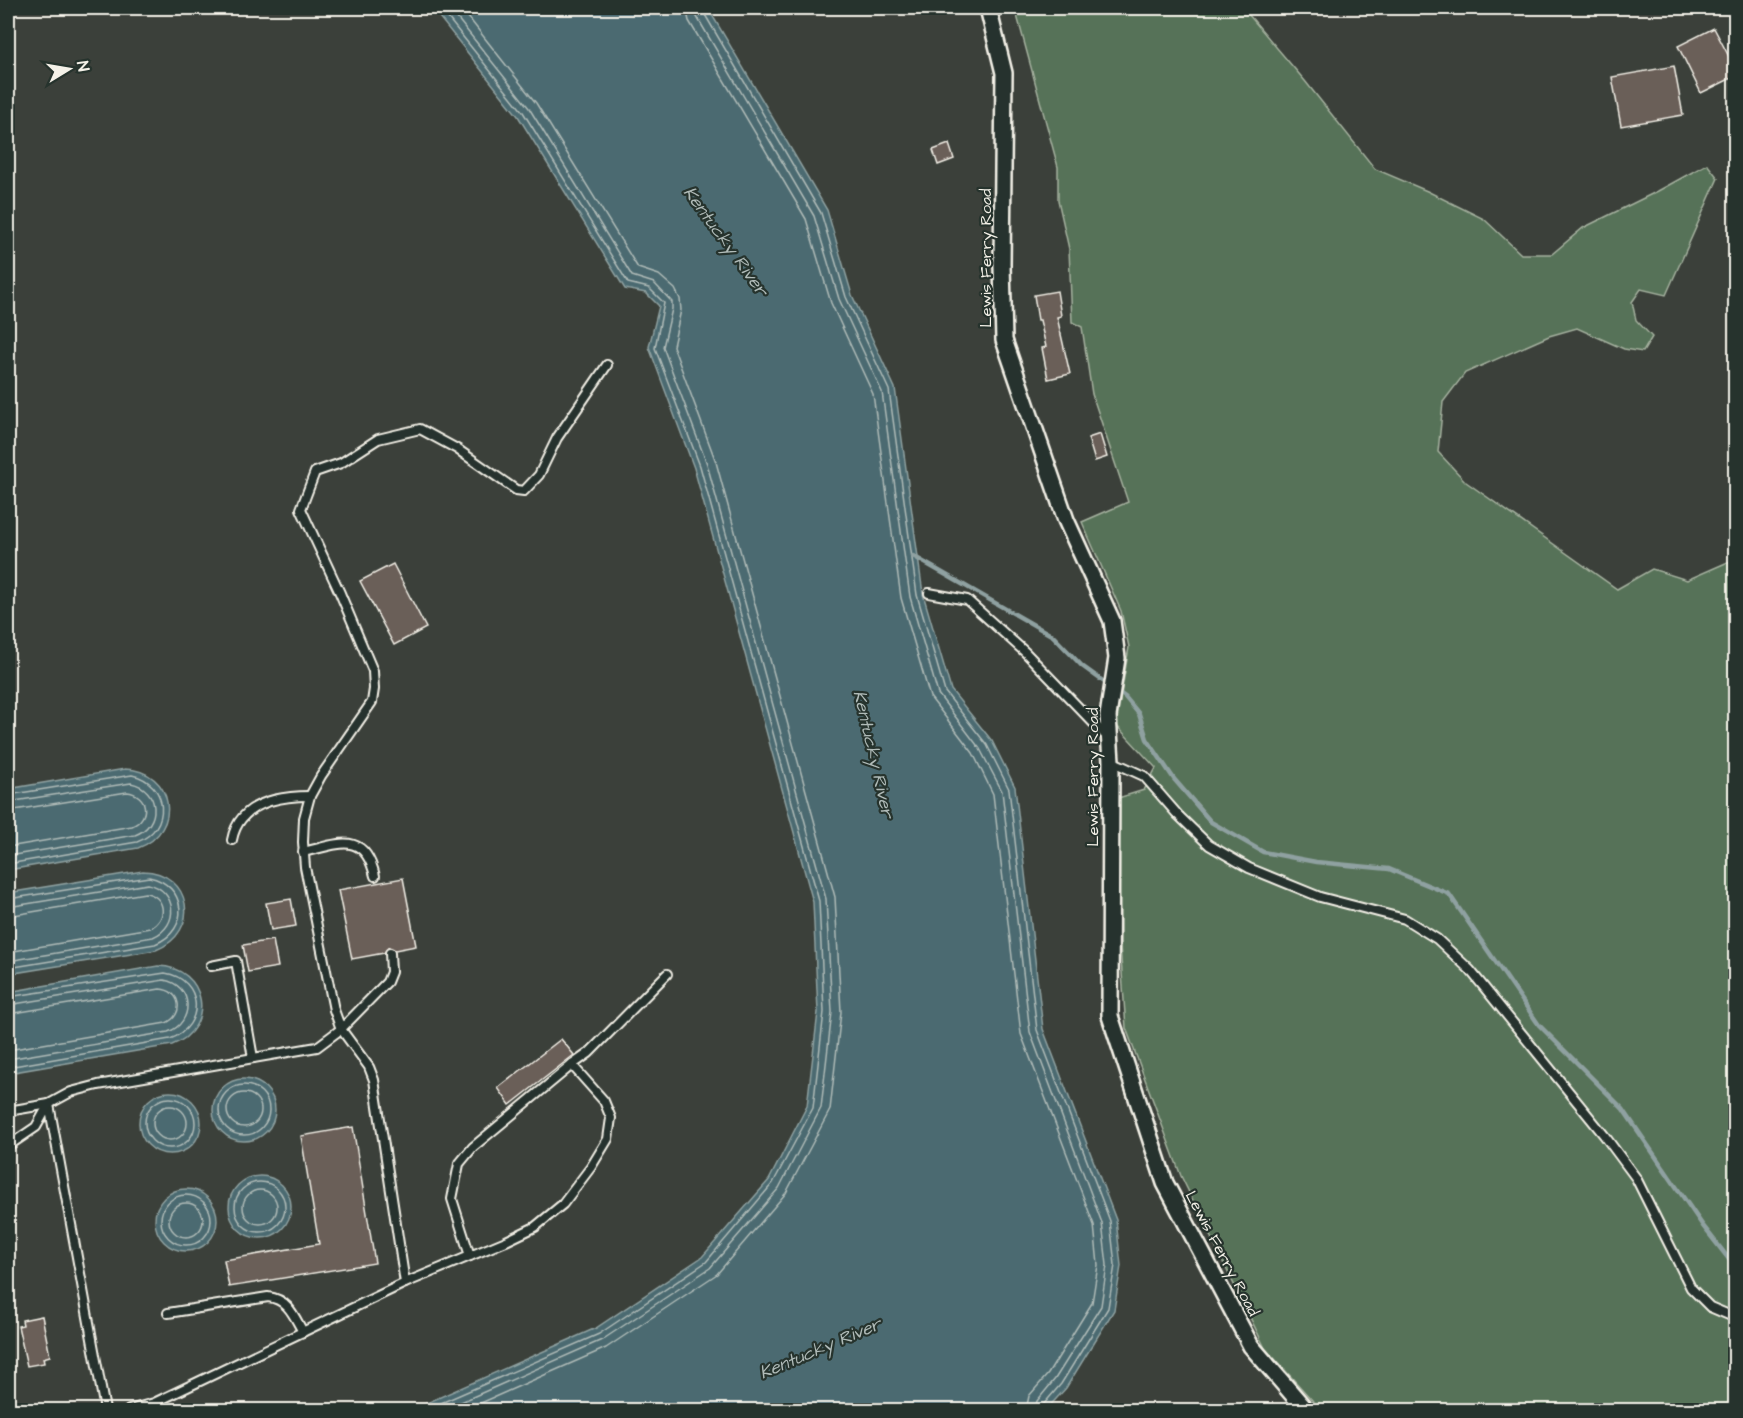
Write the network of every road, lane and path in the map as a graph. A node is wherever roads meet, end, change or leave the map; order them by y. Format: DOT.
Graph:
graph roads {
  1 [pos="988,8"];
  2 [pos="608,365"];
  3 [pos="929,593"];
  4 [pos="1109,739"];
  5 [pos="1111,761"];
  6 [pos="310,796"];
  7 [pos="232,840"];
  8 [pos="303,852"];
  9 [pos="375,876"];
  10 [pos="390,953"];
  11 [pos="211,966"];
  12 [pos="667,974"];
  13 [pos="340,1029"];
  14 [pos="253,1059"];
  15 [pos="572,1065"];
  16 [pos="49,1104"];
  17 [pos="8,1111"];
  18 [pos="8,1146"];
  19 [pos="470,1256"];
  20 [pos="405,1283"];
  21 [pos="168,1313"];
  22 [pos="1736,1318"];
  23 [pos="303,1332"];
  24 [pos="105,1410"];
  25 [pos="129,1410"];
  26 [pos="1306,1410"];
  1 -- 4 [label="street, Lewis Ferry Road"];
  2 -- 6 [label="lane"];
  3 -- 4 [label="lane"];
  4 -- 5 [label="street, Lewis Ferry Road"];
  5 -- 22 [label="lane"];
  5 -- 26 [label="street, Lewis Ferry Road"];
  6 -- 7 [label="lane"];
  6 -- 8 [label="lane"];
  8 -- 9 [label="lane"];
  8 -- 13 [label="lane"];
  10 -- 13 [label="lane"];
  11 -- 14 [label="lane"];
  12 -- 15 [label="lane"];
  13 -- 14 [label="lane"];
  13 -- 20 [label="lane"];
  14 -- 16 [label="lane"];
  15 -- 19 [label="lane"];
  15 -- 19 [label="lane"];
  16 -- 17 [label="lane"];
  16 -- 18 [label="lane"];
  16 -- 24 [label="lane"];
  19 -- 20 [label="lane"];
  20 -- 23 [label="lane"];
  21 -- 23 [label="lane"];
  23 -- 25 [label="lane"];
}
